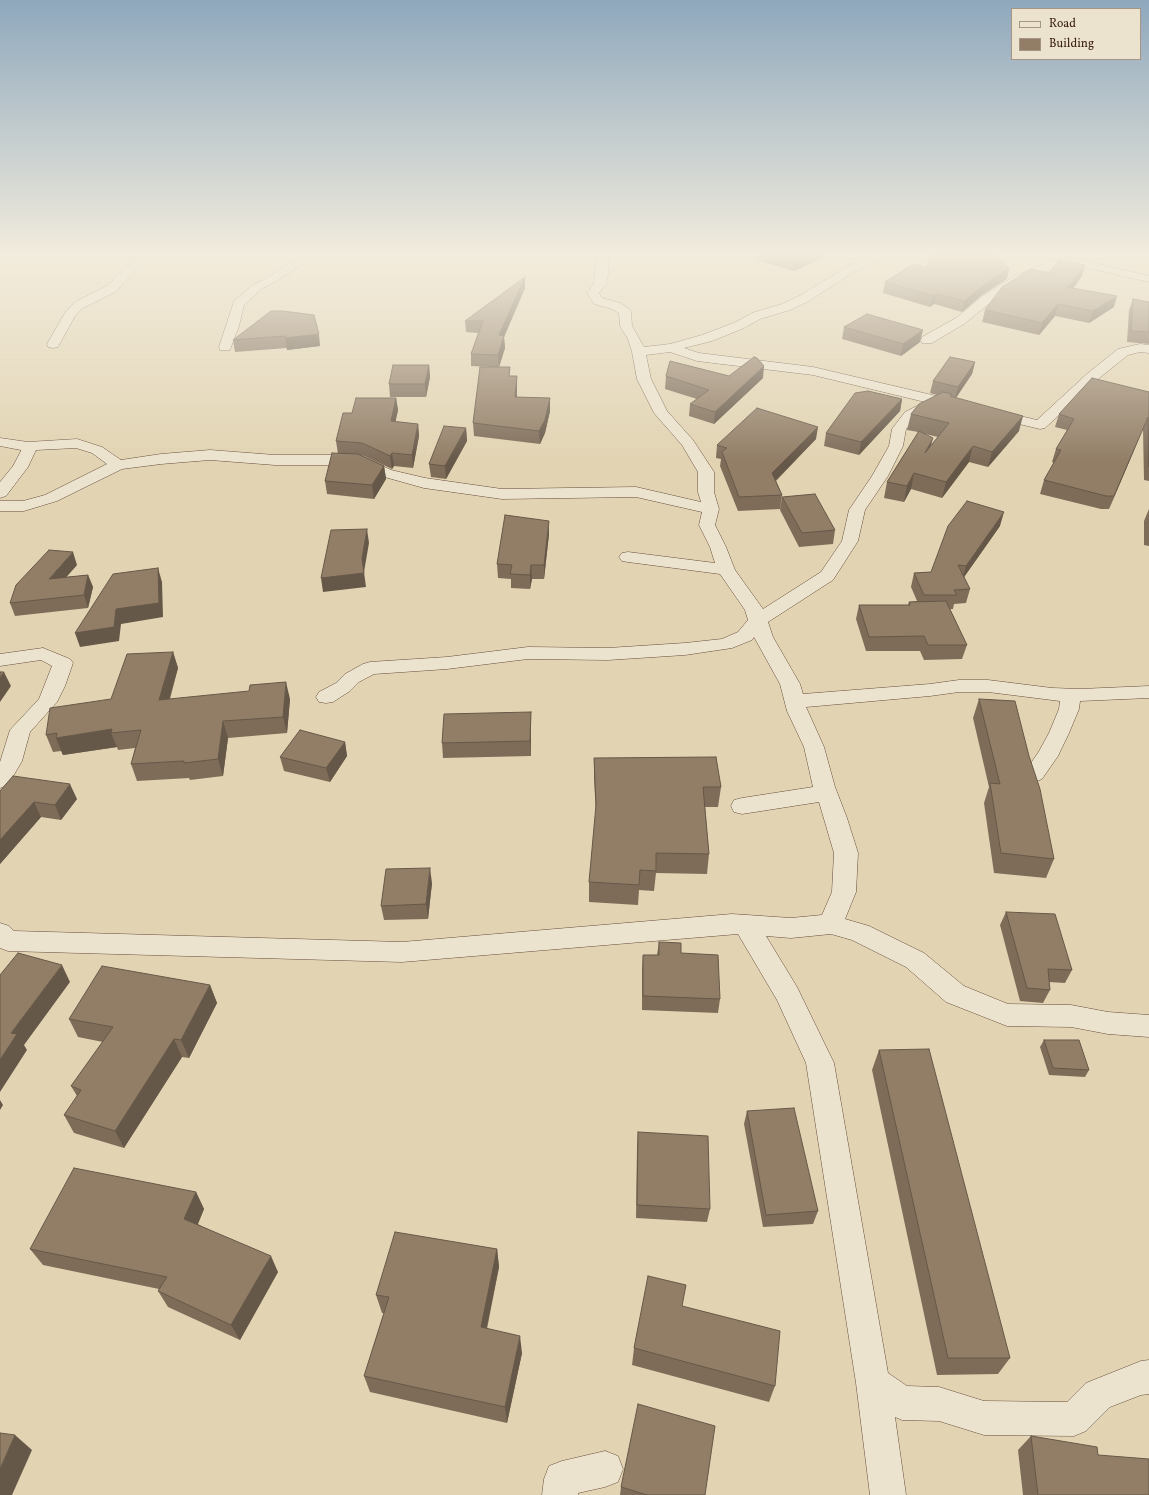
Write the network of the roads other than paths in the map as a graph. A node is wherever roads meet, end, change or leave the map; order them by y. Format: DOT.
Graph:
graph roads {
  1 [pos="65,323"];
  2 [pos="234,323"];
  3 [pos="626,323"];
  4 [pos="744,323"];
  5 [pos="957,323"];
  6 [pos="928,340"];
  7 [pos="53,344"];
  8 [pos="226,347"];
  9 [pos="671,348"];
  10 [pos="1149,349"];
  11 [pos="639,352"];
  12 [pos="938,400"];
  13 [pos="960,406"];
  14 [pos="982,411"];
  15 [pos="0,442"];
  16 [pos="28,446"];
  17 [pos="118,465"];
  18 [pos="0,493"];
  19 [pos="0,506"];
  20 [pos="711,509"];
  21 [pos="628,557"];
  22 [pos="726,570"];
  23 [pos="758,620"];
  24 [pos="0,660"];
  25 [pos="1149,692"];
  26 [pos="1071,695"];
  27 [pos="326,697"];
  28 [pos="795,701"];
  29 [pos="1034,774"];
  30 [pos="0,780"];
  31 [pos="826,793"];
  32 [pos="742,806"];
  33 [pos="745,924"];
  34 [pos="831,924"];
  35 [pos="3,938"];
  36 [pos="1149,1026"];
  37 [pos="1149,1377"];
  38 [pos="873,1383"];
  39 [pos="605,1469"];
  40 [pos="560,1495"];
  41 [pos="888,1495"];
  1 -- 7 [label="street"];
  2 -- 8 [label="street"];
  3 -- 11 [label="street"];
  4 -- 9 [label="street"];
  5 -- 6 [label="street"];
  9 -- 11 [label="street"];
  9 -- 12 [label="street"];
  10 -- 14 [label="street"];
  11 -- 20 [label="street"];
  12 -- 13 [label="street"];
  12 -- 23 [label="street"];
  15 -- 16 [label="street"];
  16 -- 17 [label="street"];
  16 -- 18 [label="street"];
  17 -- 19 [label="street"];
  17 -- 20 [label="street"];
  20 -- 22 [label="street"];
  21 -- 22 [label="street"];
  22 -- 23 [label="street"];
  23 -- 27 [label="street"];
  23 -- 28 [label="street"];
  24 -- 30 [label="street"];
  25 -- 26 [label="street"];
  26 -- 28 [label="street"];
  26 -- 29 [label="street"];
  28 -- 31 [label="street"];
  31 -- 32 [label="street"];
  31 -- 34 [label="street"];
  33 -- 34 [label="street"];
  33 -- 35 [label="street"];
  33 -- 38 [label="street"];
  34 -- 36 [label="street"];
  37 -- 38 [label="street"];
  38 -- 41 [label="street"];
  39 -- 40 [label="street"];
}
